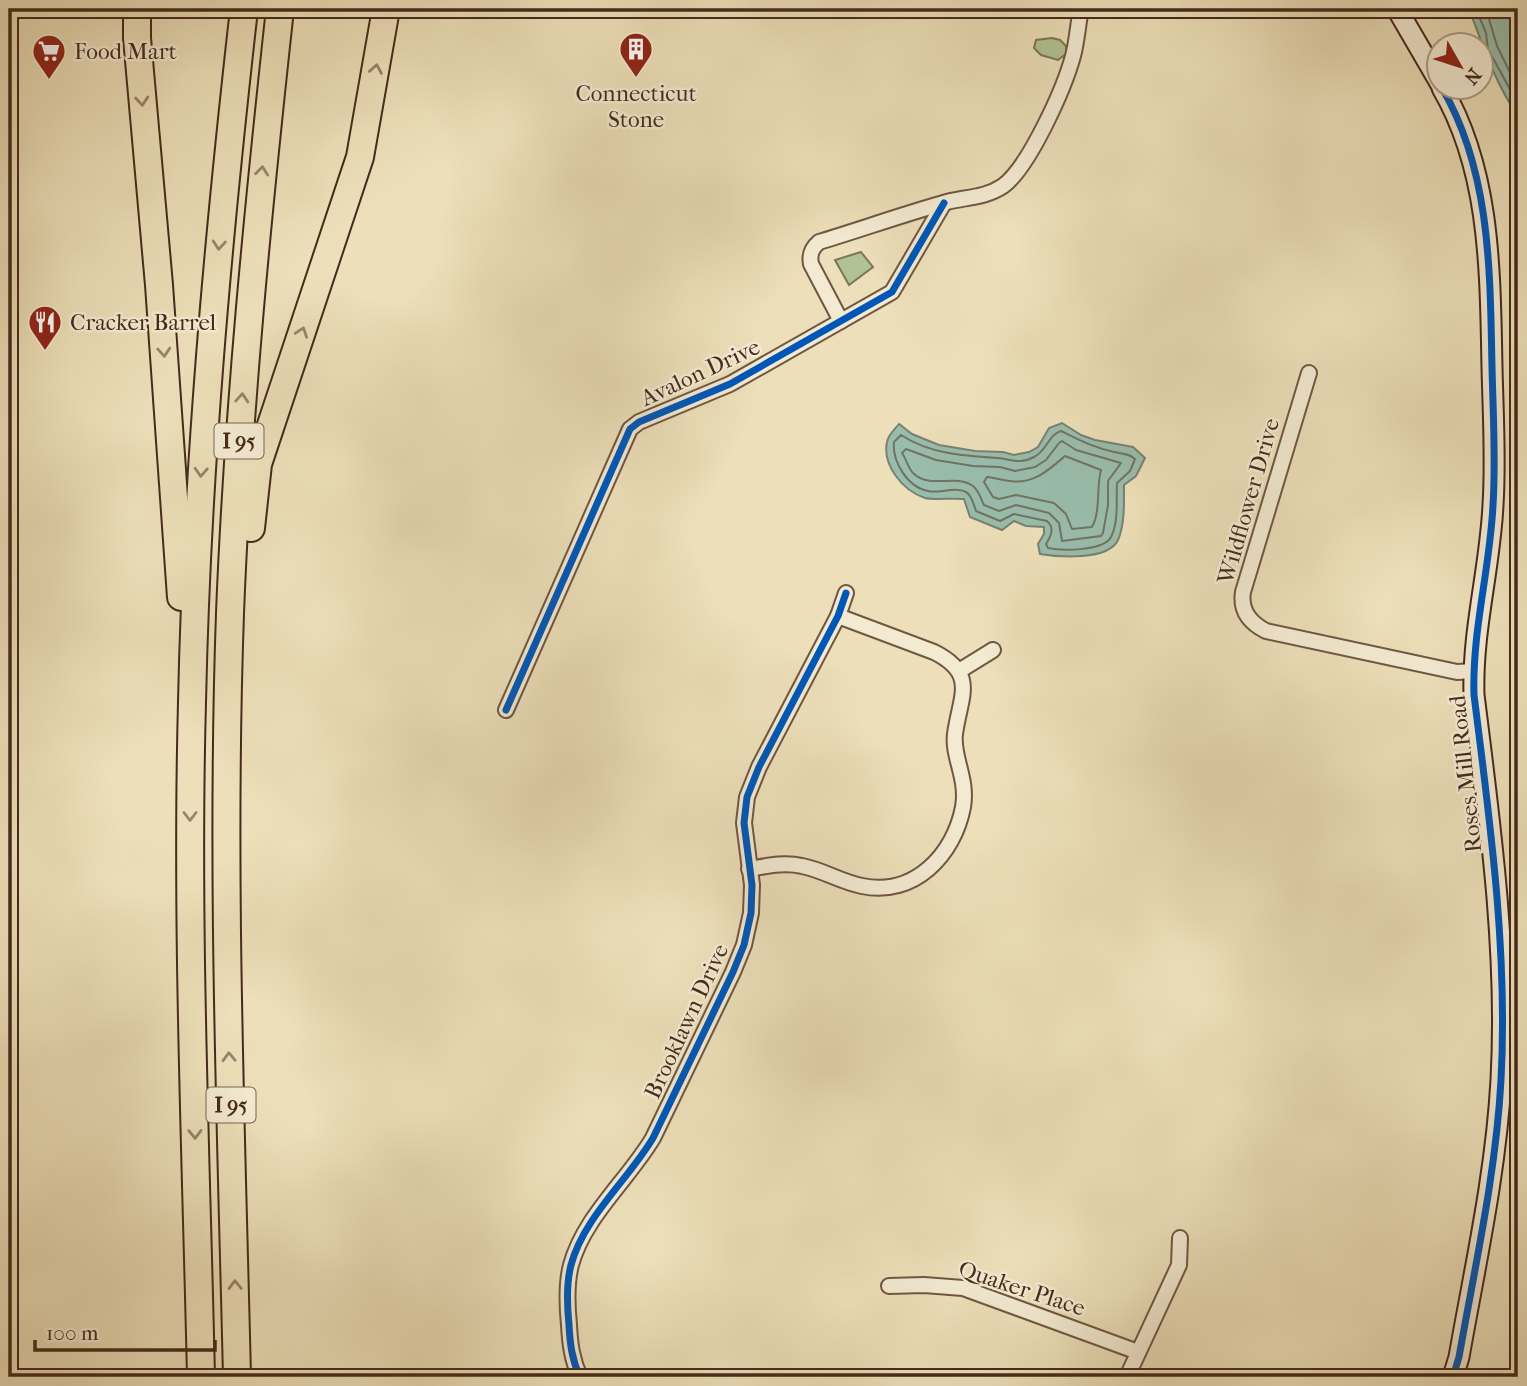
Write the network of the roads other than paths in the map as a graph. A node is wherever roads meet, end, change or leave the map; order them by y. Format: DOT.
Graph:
graph roads {
  1 [pos="137,9"];
  2 [pos="244,9"];
  3 [pos="280,9"];
  4 [pos="386,9"];
  5 [pos="1081,9"];
  6 [pos="1396,9"];
  7 [pos="1426,59"];
  8 [pos="1450,102"];
  9 [pos="944,203"];
  10 [pos="841,321"];
  11 [pos="1309,373"];
  12 [pos="846,593"];
  13 [pos="838,616"];
  14 [pos="993,650"];
  15 [pos="959,671"];
  16 [pos="1474,671"];
  17 [pos="506,710"];
  18 [pos="191,748"];
  19 [pos="226,833"];
  20 [pos="749,869"];
  21 [pos="1180,1238"];
  22 [pos="889,1286"];
  23 [pos="1138,1352"];
  24 [pos="201,1377"];
  25 [pos="237,1377"];
  26 [pos="580,1377"];
  27 [pos="1127,1377"];
  28 [pos="1453,1377"];
  1 -- 18 [label="highway, one-way"];
  2 -- 18 [label="highway, I 95, one-way"];
  19 -- 3 [label="highway, I 95, one-way"];
  19 -- 4 [label="highway, one-way"];
  5 -- 9 [label="street"];
  6 -- 7 [label="street"];
  8 -- 16 [label="street, Roses Mill Road"];
  9 -- 10 [label="street, Avalon Drive"];
  9 -- 10 [label="street"];
  10 -- 17 [label="street, Avalon Drive"];
  11 -- 16 [label="street, Wildflower Drive"];
  12 -- 13 [label="street, Brooklawn Drive"];
  13 -- 15 [label="street"];
  13 -- 20 [label="street, Brooklawn Drive"];
  14 -- 15 [label="street"];
  15 -- 20 [label="street"];
  16 -- 28 [label="street, Roses Mill Road"];
  18 -- 24 [label="highway, I 95, one-way"];
  25 -- 19 [label="highway, I 95, one-way"];
  20 -- 26 [label="street, Brooklawn Drive"];
  21 -- 23 [label="street"];
  22 -- 23 [label="street, Quaker Place"];
  23 -- 27 [label="street"];
}
